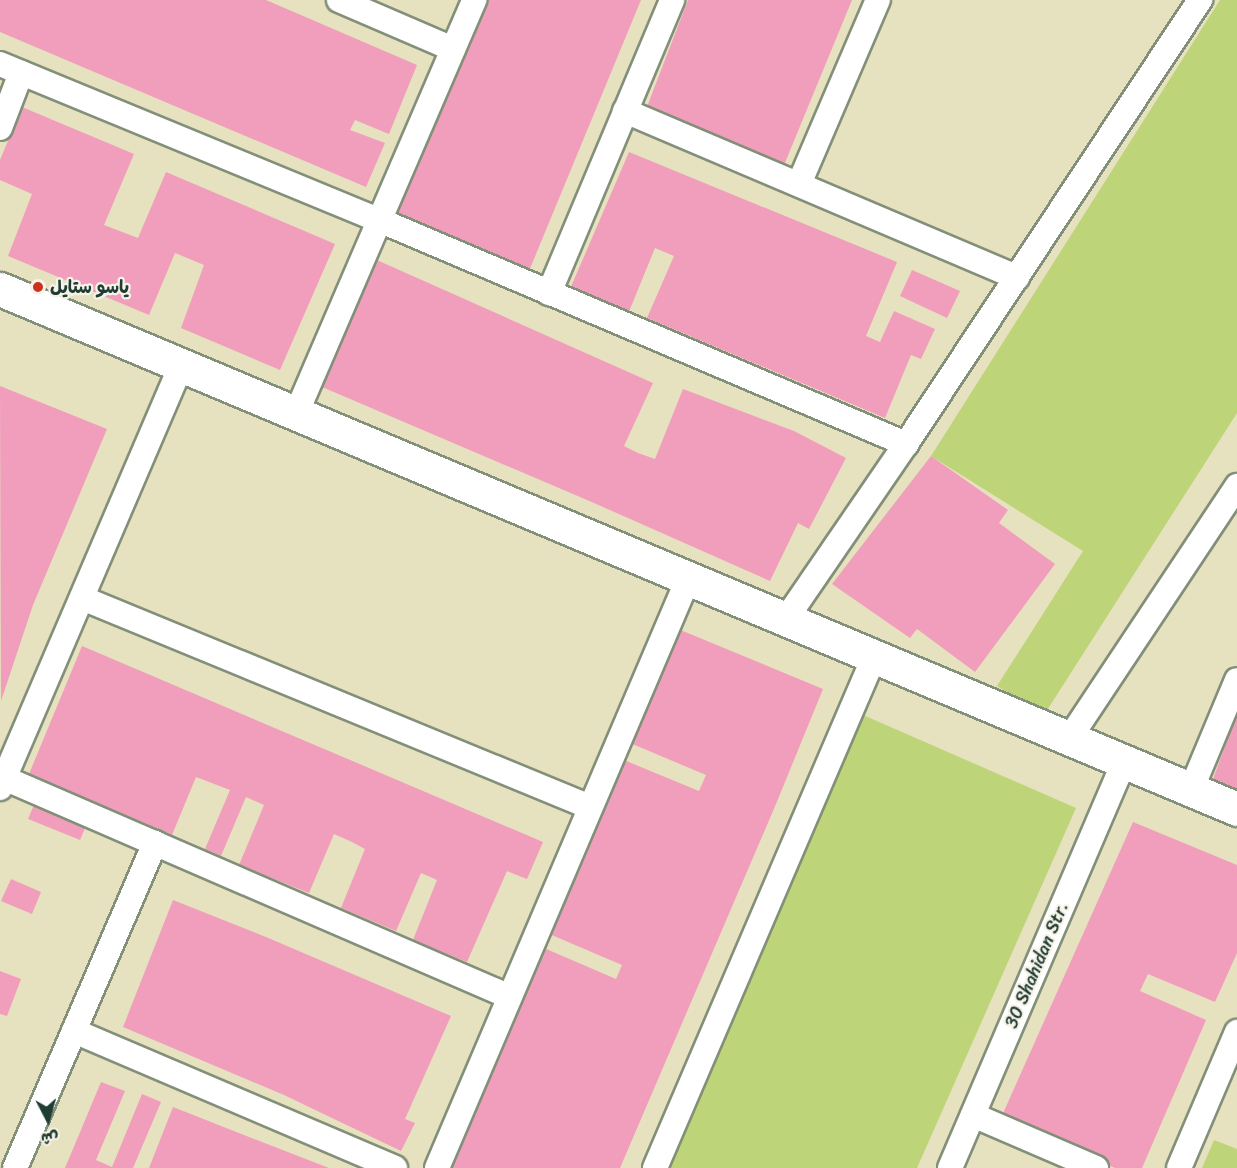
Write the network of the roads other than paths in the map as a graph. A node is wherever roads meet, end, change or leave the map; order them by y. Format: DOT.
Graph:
graph roads {
  1 [pos="339,0"];
  2 [pos="474,0"];
  3 [pos="672,0"];
  4 [pos="878,0"];
  5 [pos="1200,0"];
  6 [pos="453,49"];
  7 [pos="10,69"];
  8 [pos="625,111"];
  9 [pos="0,128"];
  10 [pos="799,184"];
  11 [pos="379,220"];
  12 [pos="1017,277"];
  13 [pos="0,290"];
  14 [pos="549,293"];
  15 [pos="181,365"];
  16 [pos="296,414"];
  17 [pos="906,444"];
  18 [pos="1237,486"];
  19 [pos="688,579"];
  20 [pos="82,598"];
  21 [pos="786,619"];
  22 [pos="874,657"];
  23 [pos="1237,680"];
  24 [pos="1069,739"];
  25 [pos="1124,762"];
  26 [pos="2,783"];
  27 [pos="1191,790"];
  28 [pos="590,807"];
  29 [pos="1237,809"];
  30 [pos="155,843"];
  31 [pos="510,997"];
  32 [pos="74,1031"];
  33 [pos="1235,1044"];
  34 [pos="973,1115"];
  35 [pos="15,1168"];
  36 [pos="395,1168"];
  37 [pos="437,1168"];
  38 [pos="655,1168"];
  39 [pos="950,1168"];
  40 [pos="1096,1168"];
  41 [pos="1179,1168"];
  1 -- 6 [label="street"];
  2 -- 6 [label="street"];
  3 -- 8 [label="street"];
  4 -- 10 [label="street"];
  5 -- 12 [label="street"];
  6 -- 11 [label="street"];
  7 -- 9 [label="street"];
  7 -- 11 [label="street"];
  8 -- 10 [label="street"];
  8 -- 14 [label="street"];
  10 -- 12 [label="street"];
  11 -- 14 [label="street"];
  11 -- 16 [label="street"];
  12 -- 17 [label="street"];
  13 -- 15 [label="street"];
  14 -- 17 [label="street"];
  15 -- 16 [label="street"];
  15 -- 20 [label="street"];
  16 -- 19 [label="street"];
  17 -- 21 [label="street"];
  18 -- 24 [label="street"];
  19 -- 21 [label="street"];
  19 -- 28 [label="street"];
  20 -- 26 [label="street"];
  20 -- 28 [label="street"];
  21 -- 22 [label="street"];
  22 -- 24 [label="street"];
  22 -- 38 [label="street"];
  23 -- 27 [label="street"];
  24 -- 25 [label="street"];
  25 -- 27 [label="street"];
  25 -- 34 [label="street, 30 Shahidan Str."];
  26 -- 30 [label="street"];
  27 -- 29 [label="street"];
  28 -- 31 [label="street"];
  30 -- 31 [label="street"];
  30 -- 32 [label="street"];
  31 -- 37 [label="street"];
  32 -- 35 [label="street"];
  32 -- 36 [label="street"];
  33 -- 41 [label="street"];
  34 -- 39 [label="street, 30 Shahidan Str."];
  34 -- 40 [label="street"];
}
